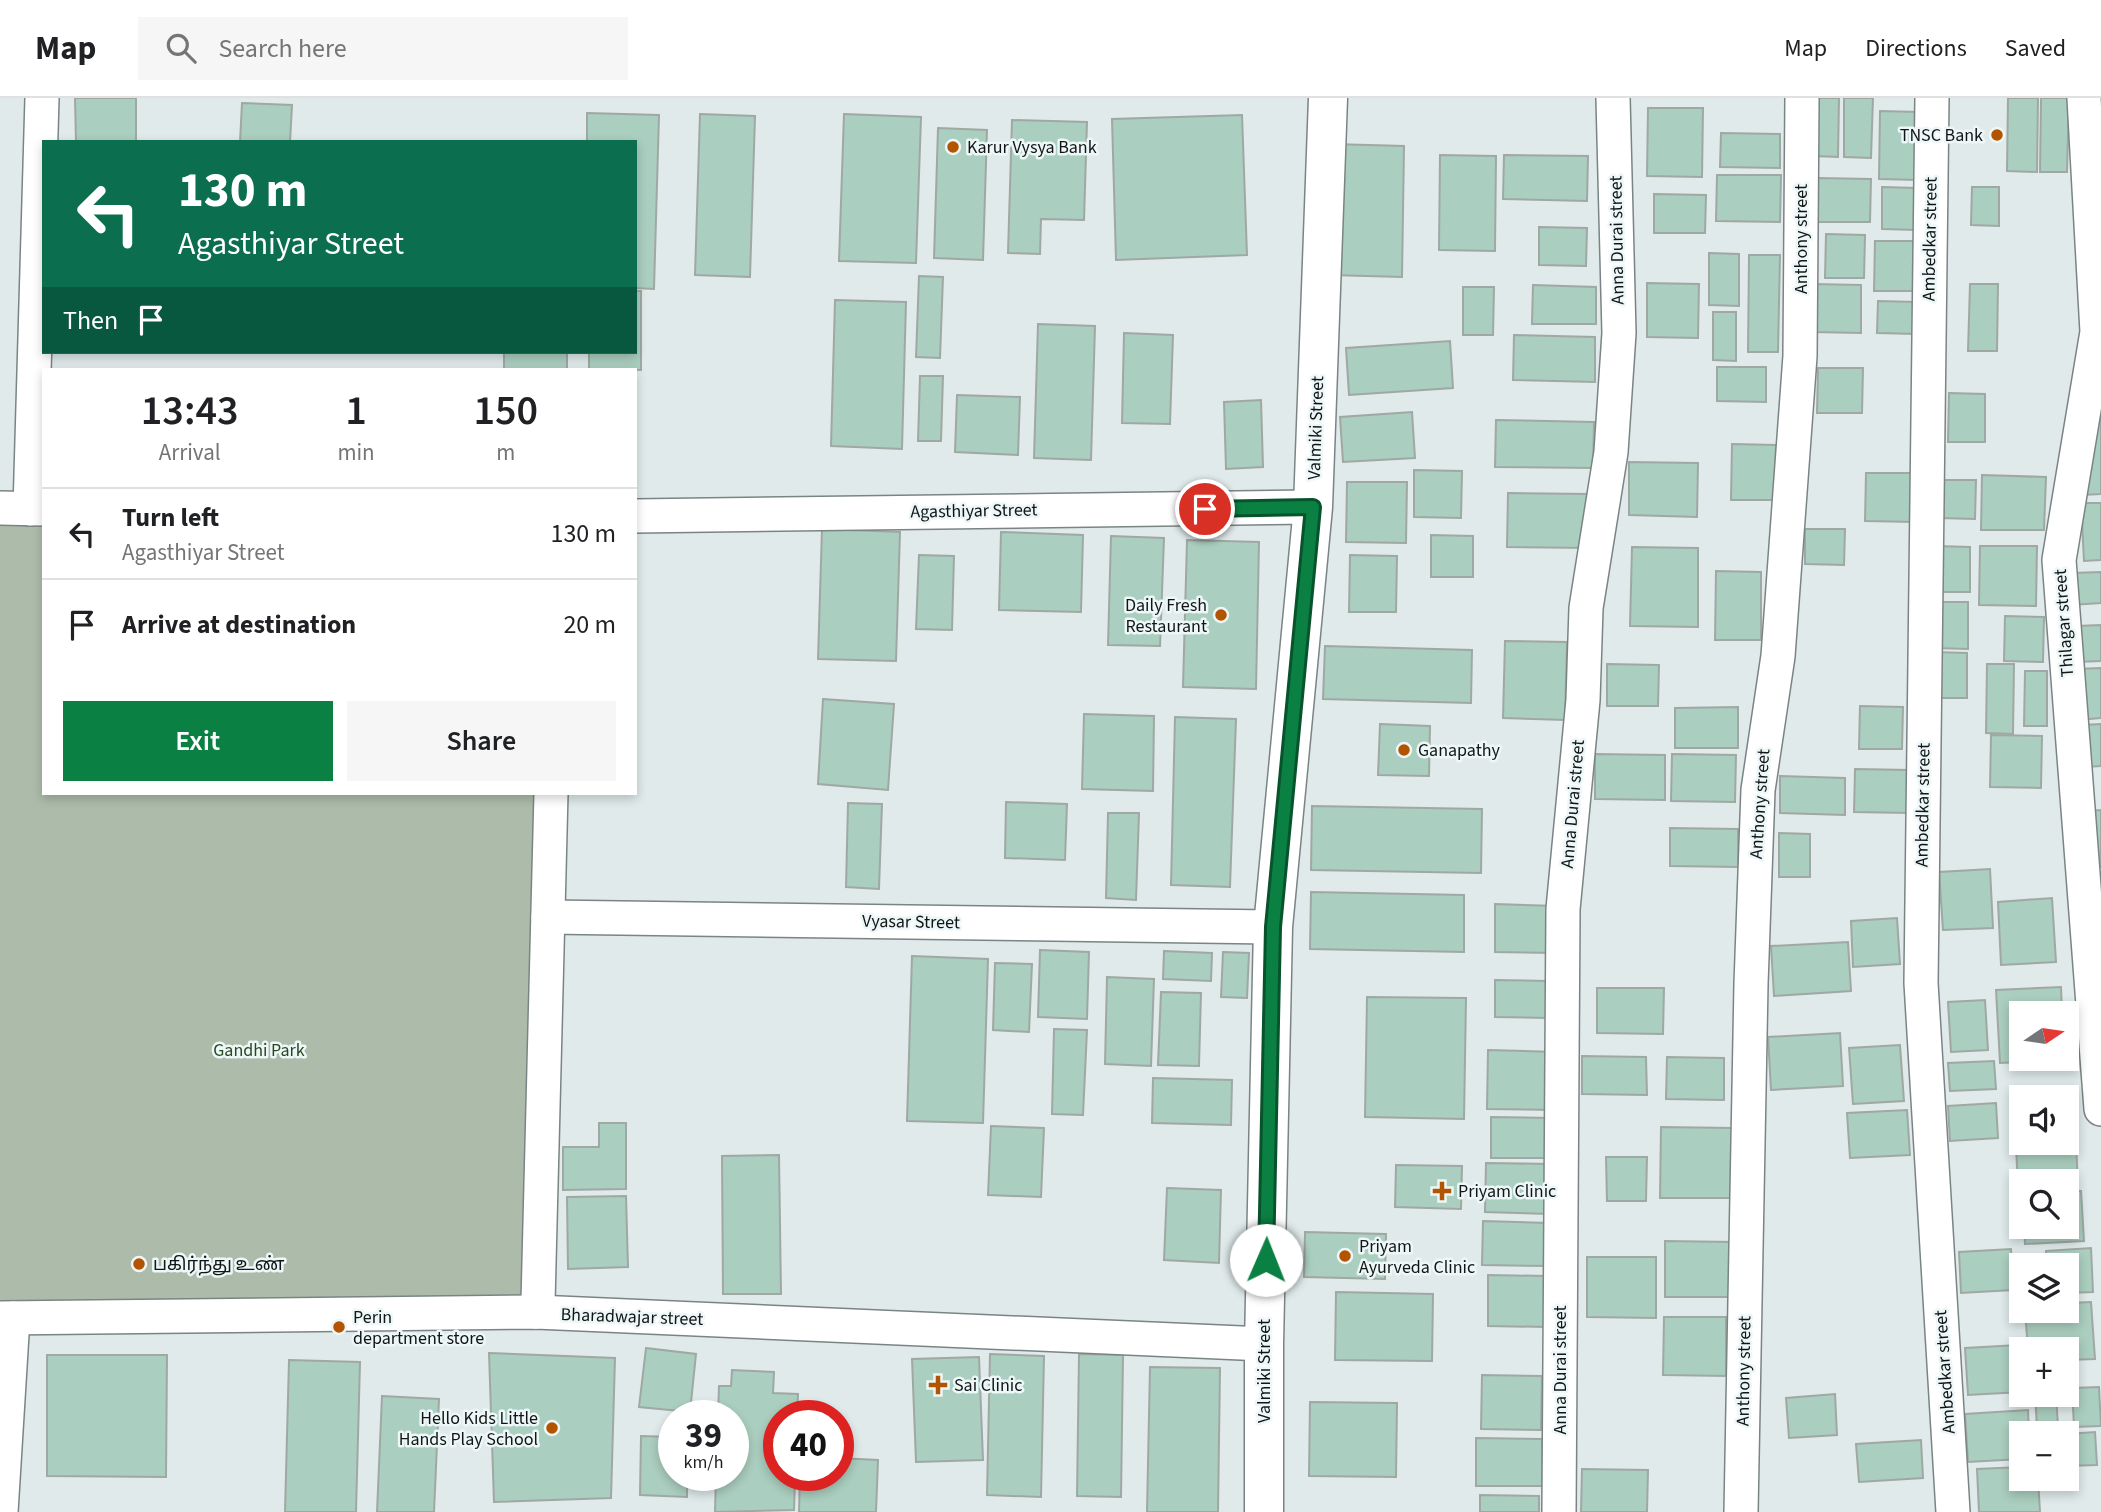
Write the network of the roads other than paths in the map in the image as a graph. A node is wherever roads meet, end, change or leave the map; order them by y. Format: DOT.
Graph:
graph roads {
  1 [pos="42,98"];
  2 [pos="1328,98"];
  3 [pos="1613,98"];
  4 [pos="1802,98"];
  5 [pos="1932,98"];
  6 [pos="2084,98"];
  7 [pos="1313,507"];
  8 [pos="25,508"];
  9 [pos="637,516"];
  10 [pos="551,795"];
  11 [pos="548,917"];
  12 [pos="1273,927"];
  13 [pos="2101,1109"];
  14 [pos="536,1312"];
  15 [pos="7,1318"];
  16 [pos="1264,1344"];
  17 [pos="1,1512"];
  18 [pos="1264,1512"];
  19 [pos="1559,1512"];
  20 [pos="1741,1512"];
  21 [pos="1953,1512"];
  1 -- 8 [label="street"];
  2 -- 7 [label="street, Valmiki Street"];
  3 -- 19 [label="street, Anna Durai street"];
  4 -- 20 [label="street, Anthony street"];
  5 -- 21 [label="street, Ambedkar street"];
  6 -- 13 [label="street, Thilagar street"];
  7 -- 9 [label="street, Agasthiyar Street"];
  7 -- 12 [label="street, Valmiki Street"];
  10 -- 11 [label="street"];
  11 -- 12 [label="street, Vyasar Street"];
  11 -- 14 [label="street"];
  12 -- 16 [label="street, Valmiki Street"];
  14 -- 15 [label="street, Bharadwajar street"];
  14 -- 16 [label="street, Bharadwajar street"];
  15 -- 17 [label="street"];
  16 -- 18 [label="street, Valmiki Street"];
}
